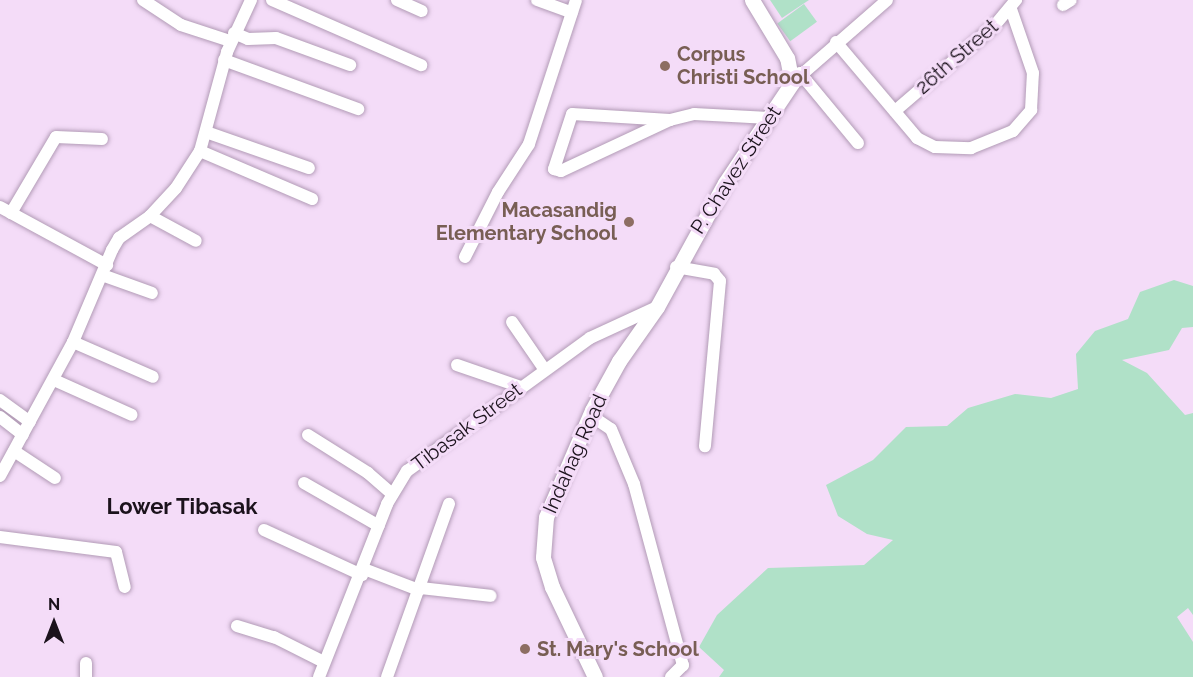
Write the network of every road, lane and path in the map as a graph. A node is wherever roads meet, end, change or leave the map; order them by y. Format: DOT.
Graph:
graph roads {
  1 [pos="143,0"];
  2 [pos="251,0"];
  3 [pos="272,0"];
  4 [pos="397,0"];
  5 [pos="537,0"];
  6 [pos="576,0"];
  7 [pos="752,0"];
  8 [pos="887,0"];
  9 [pos="1013,5"];
  10 [pos="422,11"];
  11 [pos="572,13"];
  12 [pos="232,37"];
  13 [pos="836,42"];
  14 [pos="224,60"];
  15 [pos="350,65"];
  16 [pos="421,65"];
  17 [pos="796,78"];
  18 [pos="358,110"];
  19 [pos="895,111"];
  20 [pos="769,118"];
  21 [pos="670,120"];
  22 [pos="206,132"];
  23 [pos="102,139"];
  24 [pos="858,143"];
  25 [pos="200,151"];
  26 [pos="309,168"];
  27 [pos="312,199"];
  28 [pos="6,210"];
  29 [pos="150,216"];
  30 [pos="196,240"];
  31 [pos="465,257"];
  32 [pos="676,267"];
  33 [pos="104,270"];
  34 [pos="152,293"];
  35 [pos="657,307"];
  36 [pos="512,322"];
  37 [pos="72,342"];
  38 [pos="457,365"];
  39 [pos="545,370"];
  40 [pos="153,377"];
  41 [pos="54,380"];
  42 [pos="521,387"];
  43 [pos="0,400"];
  44 [pos="132,415"];
  45 [pos="590,415"];
  46 [pos="0,417"];
  47 [pos="30,422"];
  48 [pos="23,435"];
  49 [pos="308,435"];
  50 [pos="705,446"];
  51 [pos="14,451"];
  52 [pos="0,476"];
  53 [pos="55,478"];
  54 [pos="304,483"];
  55 [pos="392,494"];
  56 [pos="449,504"];
  57 [pos="379,526"];
  58 [pos="264,530"];
  59 [pos="0,537"];
  60 [pos="363,572"];
  61 [pos="125,587"];
  62 [pos="419,589"];
  63 [pos="491,597"];
  64 [pos="237,626"];
  65 [pos="324,662"];
  66 [pos="86,663"];
  67 [pos="86,677"];
  68 [pos="319,677"];
  69 [pos="387,677"];
  70 [pos="595,677"];
  71 [pos="671,677"];
  1 -- 12 [label="street"];
  2 -- 12 [label="street"];
  3 -- 16 [label="street"];
  4 -- 10 [label="street"];
  5 -- 11 [label="street"];
  6 -- 11 [label="street"];
  7 -- 17 [label="main road"];
  8 -- 13 [label="street, P. Chavez Street"];
  9 -- 19 [label="street, 26th Street"];
  9 -- 19 [label="street"];
  11 -- 31 [label="street"];
  12 -- 14 [label="street"];
  12 -- 15 [label="street"];
  13 -- 17 [label="street, P. Chavez Street"];
  13 -- 19 [label="street"];
  14 -- 18 [label="street"];
  14 -- 22 [label="street"];
  17 -- 20 [label="main road, P. Chavez Street"];
  17 -- 24 [label="street"];
  20 -- 21 [label="street"];
  20 -- 32 [label="main road, P. Chavez Street"];
  21 -- 21 [label="street"];
  22 -- 25 [label="street"];
  22 -- 26 [label="street"];
  23 -- 28 [label="street"];
  25 -- 27 [label="street"];
  25 -- 29 [label="street"];
  28 -- 33 [label="street"];
  29 -- 30 [label="street"];
  29 -- 33 [label="street"];
  32 -- 35 [label="main road, P. Chavez Street"];
  32 -- 50 [label="street"];
  33 -- 34 [label="street"];
  33 -- 37 [label="street"];
  35 -- 39 [label="street, Tibasak Street"];
  35 -- 45 [label="main road, Indahag Road"];
  36 -- 39 [label="street"];
  37 -- 40 [label="street"];
  37 -- 41 [label="street"];
  38 -- 42 [label="street"];
  39 -- 42 [label="street, Tibasak Street"];
  41 -- 44 [label="street"];
  41 -- 47 [label="street"];
  42 -- 55 [label="street, Tibasak Street"];
  43 -- 47 [label="street"];
  45 -- 70 [label="main road, Indahag Road"];
  45 -- 71 [label="street"];
  46 -- 48 [label="street"];
  47 -- 48 [label="street"];
  48 -- 51 [label="street"];
  49 -- 55 [label="street"];
  51 -- 52 [label="street"];
  51 -- 53 [label="street"];
  54 -- 57 [label="street"];
  55 -- 57 [label="street, Tibasak Street"];
  56 -- 62 [label="street"];
  57 -- 60 [label="street, Tibasak Street"];
  58 -- 60 [label="street"];
  59 -- 61 [label="street"];
  60 -- 62 [label="street"];
  60 -- 65 [label="street, Tibasak Street"];
  62 -- 63 [label="street"];
  62 -- 69 [label="street"];
  64 -- 65 [label="street"];
  65 -- 68 [label="street, Tibasak Street"];
  66 -- 67 [label="street"];
}
